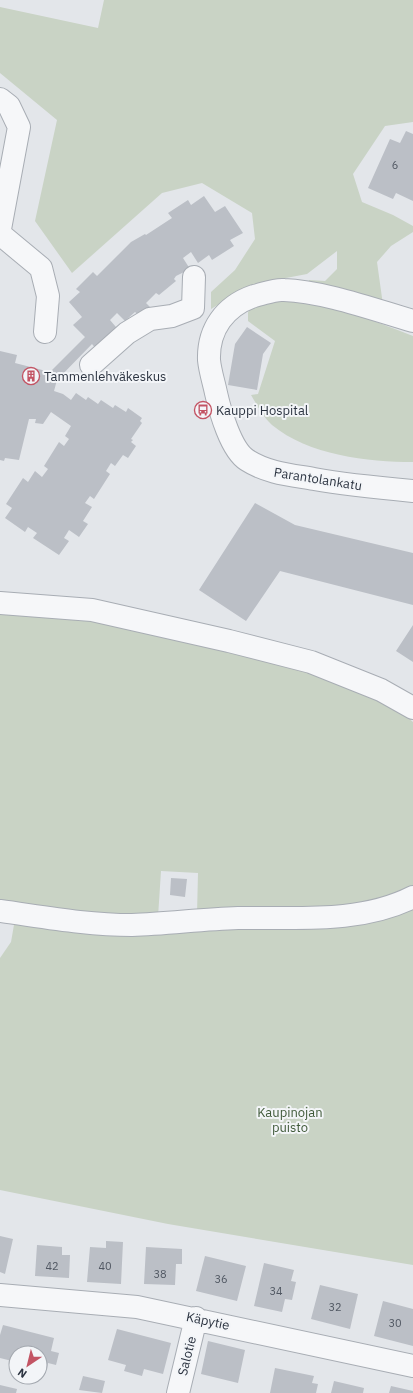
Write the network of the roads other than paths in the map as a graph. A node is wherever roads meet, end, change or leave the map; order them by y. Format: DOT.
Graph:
graph roads {
  1 [pos="0,99"];
  2 [pos="0,229"];
  3 [pos="0,234"];
  4 [pos="194,277"];
  5 [pos="193,308"];
  6 [pos="413,321"];
  7 [pos="219,322"];
  8 [pos="45,332"];
  9 [pos="91,366"];
  10 [pos="413,491"];
  11 [pos="0,603"];
  12 [pos="413,708"];
  13 [pos="413,897"];
  14 [pos="0,911"];
  15 [pos="0,1295"];
  16 [pos="196,1318"];
  17 [pos="413,1366"];
  18 [pos="178,1393"];
  1 -- 2 [label="street"];
  3 -- 8 [label="street"];
  4 -- 5 [label="street"];
  5 -- 7 [label="street"];
  5 -- 9 [label="street"];
  6 -- 7 [label="street, Parantolankatu"];
  7 -- 10 [label="street, Parantolankatu"];
  11 -- 12 [label="street"];
  13 -- 14 [label="street"];
  15 -- 16 [label="street, Käpytie"];
  16 -- 17 [label="street, Käpytie"];
  16 -- 18 [label="street, Salotie"];
}
